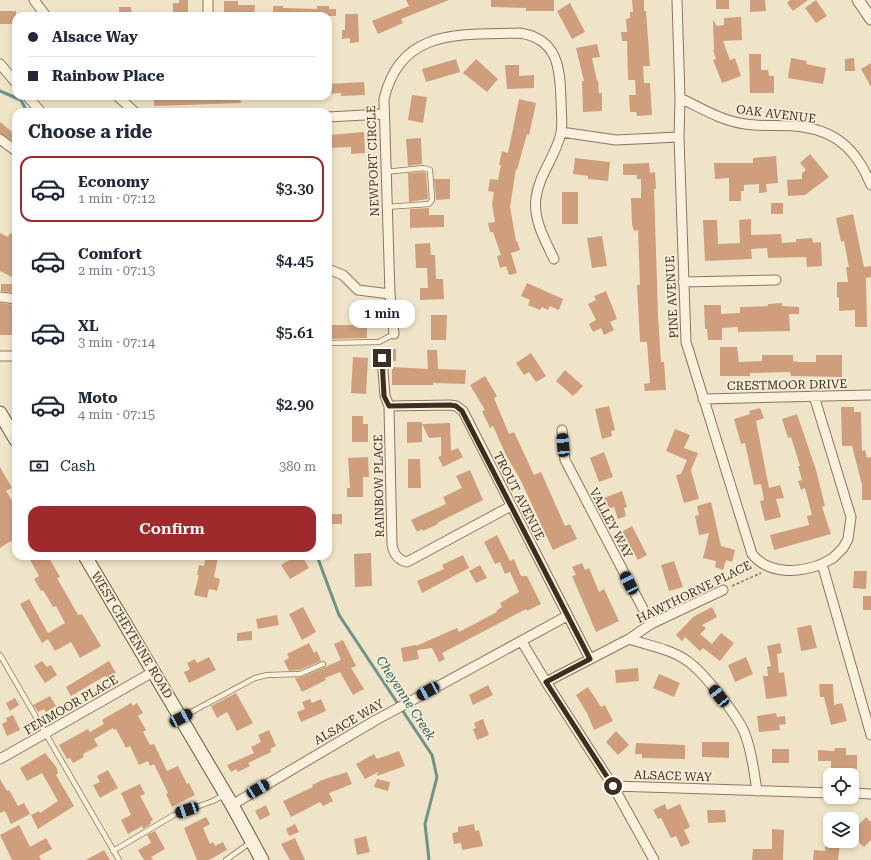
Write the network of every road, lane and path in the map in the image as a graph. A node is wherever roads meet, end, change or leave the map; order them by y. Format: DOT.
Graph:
graph roads {
  1 [pos="34,0"];
  2 [pos="208,0"];
  3 [pos="677,0"];
  4 [pos="858,0"];
  5 [pos="43,12"];
  6 [pos="208,12"];
  7 [pos="871,19"];
  8 [pos="0,64"];
  9 [pos="12,78"];
  10 [pos="680,98"];
  11 [pos="30,100"];
  12 [pos="121,100"];
  13 [pos="38,108"];
  14 [pos="130,108"];
  15 [pos="383,114"];
  16 [pos="332,117"];
  17 [pos="561,132"];
  18 [pos="679,137"];
  19 [pos="0,139"];
  20 [pos="12,148"];
  21 [pos="385,172"];
  22 [pos="871,185"];
  23 [pos="386,207"];
  24 [pos="554,259"];
  25 [pos="332,271"];
  26 [pos="776,280"];
  27 [pos="683,282"];
  28 [pos="390,294"];
  29 [pos="0,297"];
  30 [pos="12,298"];
  31 [pos="394,334"];
  32 [pos="332,343"];
  33 [pos="0,356"];
  34 [pos="12,356"];
  35 [pos="382,358"];
  36 [pos="871,395"];
  37 [pos="814,396"];
  38 [pos="703,398"];
  39 [pos="389,406"];
  40 [pos="2,420"];
  41 [pos="562,430"];
  42 [pos="12,434"];
  43 [pos="511,506"];
  44 [pos="87,560"];
  45 [pos="822,564"];
  46 [pos="770,567"];
  47 [pos="723,590"];
  48 [pos="567,616"];
  49 [pos="651,624"];
  50 [pos="629,639"];
  51 [pos="522,642"];
  52 [pos="0,655"];
  53 [pos="590,659"];
  54 [pos="323,664"];
  55 [pos="153,672"];
  56 [pos="546,682"];
  57 [pos="181,718"];
  58 [pos="45,732"];
  59 [pos="871,735"];
  60 [pos="0,759"];
  61 [pos="613,786"];
  62 [pos="758,791"];
  63 [pos="823,793"];
  64 [pos="859,793"];
  65 [pos="871,794"];
  66 [pos="229,799"];
  67 [pos="252,841"];
  68 [pos="113,851"];
  69 [pos="119,860"];
  70 [pos="226,860"];
  71 [pos="262,860"];
  72 [pos="654,860"];
  1 -- 5 [label="street"];
  2 -- 6 [label="street"];
  3 -- 10 [label="street, PINE AVENUE"];
  4 -- 7 [label="street"];
  8 -- 9 [label="street"];
  10 -- 18 [label="street, PINE AVENUE"];
  10 -- 22 [label="street, OAK AVENUE"];
  11 -- 13 [label="street"];
  12 -- 14 [label="street"];
  15 -- 16 [label="street"];
  15 -- 17 [label="street, NEWPORT CIRCLE"];
  15 -- 21 [label="street, NEWPORT CIRCLE"];
  17 -- 18 [label="street"];
  17 -- 24 [label="street, NEWPORT CIRCLE"];
  18 -- 27 [label="street, PINE AVENUE"];
  19 -- 20 [label="street"];
  21 -- 23 [label="street, NEWPORT CIRCLE"];
  21 -- 23 [label="lane"];
  23 -- 28 [label="street, NEWPORT CIRCLE"];
  25 -- 28 [label="street"];
  26 -- 27 [label="street"];
  27 -- 38 [label="street, PINE AVENUE"];
  28 -- 31 [label="street, NEWPORT CIRCLE"];
  29 -- 30 [label="street"];
  31 -- 32 [label="lane"];
  33 -- 34 [label="street"];
  35 -- 39 [label="street, RAINBOW PLACE"];
  36 -- 37 [label="street, CRESTMOOR DRIVE"];
  37 -- 38 [label="street, CRESTMOOR DRIVE"];
  37 -- 45 [label="street, PINE AVENUE"];
  38 -- 46 [label="street, PINE AVENUE"];
  39 -- 43 [label="street, TROUT AVENUE"];
  39 -- 43 [label="street, RAINBOW PLACE"];
  40 -- 42 [label="main road"];
  41 -- 49 [label="street, VALLEY WAY"];
  43 -- 48 [label="street, TROUT AVENUE"];
  44 -- 55 [label="main road, WEST CHEYENNE ROAD"];
  45 -- 46 [label="street, PINE AVENUE"];
  45 -- 59 [label="street"];
  46 -- 47 [label="path, HAWTHORNE PLACE"];
  47 -- 49 [label="street, HAWTHORNE PLACE"];
  48 -- 51 [label="street, ALSACE WAY"];
  48 -- 53 [label="street, TROUT AVENUE"];
  49 -- 50 [label="street, HAWTHORNE PLACE"];
  50 -- 53 [label="street, HAWTHORNE PLACE"];
  50 -- 62 [label="street, HAWTHORNE PLACE"];
  51 -- 56 [label="street"];
  51 -- 66 [label="street, ALSACE WAY"];
  52 -- 58 [label="lane"];
  53 -- 56 [label="street, HAWTHORNE PLACE"];
  54 -- 57 [label="lane"];
  55 -- 57 [label="main road, WEST CHEYENNE ROAD"];
  55 -- 58 [label="street, FENMOOR PLACE"];
  56 -- 61 [label="street"];
  57 -- 66 [label="main road, WEST CHEYENNE ROAD"];
  58 -- 60 [label="street, FENMOOR PLACE"];
  58 -- 68 [label="lane"];
  61 -- 62 [label="street, ALSACE WAY"];
  61 -- 72 [label="street"];
  62 -- 63 [label="street, ALSACE WAY"];
  64 -- 65 [label="street"];
  66 -- 67 [label="main road, WEST CHEYENNE ROAD"];
  66 -- 68 [label="lane"];
  67 -- 70 [label="lane"];
  67 -- 71 [label="main road, WEST CHEYENNE ROAD"];
  68 -- 69 [label="lane"];
}
